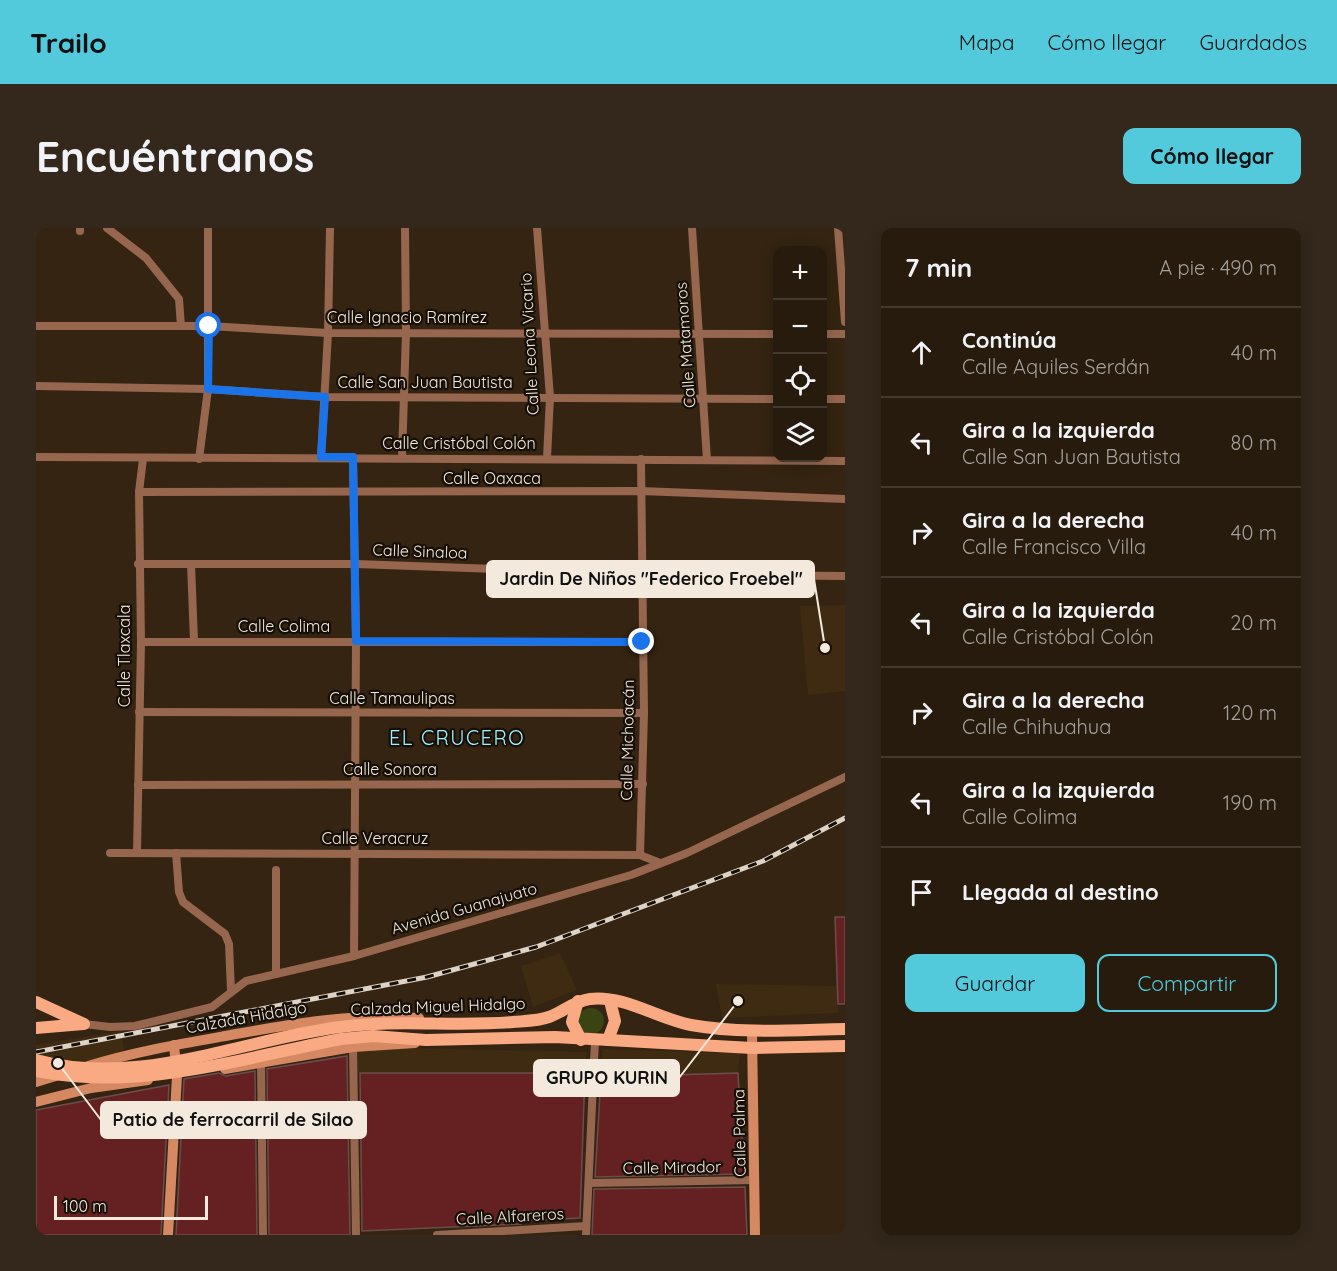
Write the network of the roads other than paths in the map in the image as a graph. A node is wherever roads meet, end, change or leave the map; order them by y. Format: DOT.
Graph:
graph roads {
  1 [pos="107,228"];
  2 [pos="208,228"];
  3 [pos="330,228"];
  4 [pos="405,228"];
  5 [pos="537,228"];
  6 [pos="692,228"];
  7 [pos="838,228"];
  8 [pos="36,321"];
  9 [pos="845,322"];
  10 [pos="46,324"];
  11 [pos="36,326"];
  12 [pos="181,326"];
  13 [pos="209,326"];
  14 [pos="406,332"];
  15 [pos="545,332"];
  16 [pos="328,333"];
  17 [pos="700,334"];
  18 [pos="773,334"];
  19 [pos="827,334"];
  20 [pos="845,334"];
  21 [pos="36,386"];
  22 [pos="208,389"];
  23 [pos="403,396"];
  24 [pos="325,397"];
  25 [pos="550,397"];
  26 [pos="703,399"];
  27 [pos="773,399"];
  28 [pos="827,399"];
  29 [pos="845,399"];
  30 [pos="36,457"];
  31 [pos="321,457"];
  32 [pos="353,457"];
  33 [pos="402,457"];
  34 [pos="547,458"];
  35 [pos="143,459"];
  36 [pos="199,459"];
  37 [pos="641,459"];
  38 [pos="707,460"];
  39 [pos="845,461"];
  40 [pos="640,491"];
  41 [pos="139,492"];
  42 [pos="356,494"];
  43 [pos="845,499"];
  44 [pos="138,564"];
  45 [pos="191,564"];
  46 [pos="356,564"];
  47 [pos="641,574"];
  48 [pos="845,576"];
  49 [pos="194,641"];
  50 [pos="356,641"];
  51 [pos="141,642"];
  52 [pos="642,642"];
  53 [pos="140,712"];
  54 [pos="356,713"];
  55 [pos="644,713"];
  56 [pos="845,777"];
  57 [pos="356,784"];
  58 [pos="643,784"];
  59 [pos="138,785"];
  60 [pos="110,852"];
  61 [pos="137,853"];
  62 [pos="176,853"];
  63 [pos="354,853"];
  64 [pos="640,855"];
  65 [pos="660,863"];
  66 [pos="276,870"];
  67 [pos="354,956"];
  68 [pos="276,974"];
  69 [pos="231,991"];
  70 [pos="610,1001"];
  71 [pos="36,1002"];
  72 [pos="578,1002"];
  73 [pos="467,1022"];
  74 [pos="84,1024"];
  75 [pos="36,1028"];
  76 [pos="845,1029"];
  77 [pos="752,1031"];
  78 [pos="426,1040"];
  79 [pos="581,1040"];
  80 [pos="602,1040"];
  81 [pos="174,1045"];
  82 [pos="845,1046"];
  83 [pos="353,1047"];
  84 [pos="752,1048"];
  85 [pos="242,1052"];
  86 [pos="122,1055"];
  87 [pos="36,1060"];
  88 [pos="261,1064"];
  89 [pos="36,1071"];
  90 [pos="177,1076"];
  91 [pos="36,1082"];
  92 [pos="122,1084"];
  93 [pos="36,1102"];
  94 [pos="755,1180"];
  95 [pos="590,1183"];
  96 [pos="586,1231"];
  97 [pos="500,1233"];
  98 [pos="168,1235"];
  99 [pos="263,1235"];
  100 [pos="356,1235"];
  101 [pos="436,1235"];
  102 [pos="754,1235"];
  1 -- 12 [label="street"];
  2 -- 13 [label="street"];
  3 -- 16 [label="street"];
  4 -- 14 [label="street"];
  5 -- 15 [label="street, Calle Leona Vicario"];
  6 -- 17 [label="street, Calle Matamoros"];
  7 -- 9 [label="street"];
  8 -- 10 [label="street"];
  10 -- 11 [label="street, Calle Ignacio Ramírez"];
  10 -- 12 [label="street, Calle Ignacio Ramírez"];
  12 -- 13 [label="street, Calle Ignacio Ramírez"];
  13 -- 16 [label="street, Calle Ignacio Ramírez"];
  13 -- 22 [label="street"];
  14 -- 15 [label="street, Calle Ignacio Ramírez"];
  14 -- 16 [label="street, Calle Ignacio Ramírez"];
  14 -- 23 [label="street"];
  15 -- 17 [label="street, Calle Ignacio Ramírez"];
  15 -- 25 [label="street, Calle Leona Vicario"];
  16 -- 24 [label="street"];
  17 -- 18 [label="street, Calle Ignacio Ramírez"];
  17 -- 26 [label="street, Calle Matamoros"];
  19 -- 20 [label="street"];
  21 -- 22 [label="street, Calle San Juan Bautista"];
  22 -- 24 [label="street, Calle San Juan Bautista"];
  22 -- 36 [label="street"];
  23 -- 24 [label="street, Calle San Juan Bautista"];
  23 -- 25 [label="street, Calle San Juan Bautista"];
  23 -- 33 [label="street"];
  24 -- 31 [label="street"];
  25 -- 26 [label="street, Calle San Juan Bautista"];
  25 -- 34 [label="street, Calle Leona Vicario"];
  26 -- 27 [label="street, Calle San Juan Bautista"];
  26 -- 38 [label="street, Calle Matamoros"];
  28 -- 29 [label="street"];
  30 -- 35 [label="street, Calle Cristóbal Colón"];
  31 -- 32 [label="street, Calle Cristóbal Colón"];
  31 -- 36 [label="street, Calle Cristóbal Colón"];
  32 -- 33 [label="street, Calle Cristóbal Colón"];
  32 -- 42 [label="street"];
  33 -- 34 [label="street, Calle Cristóbal Colón"];
  34 -- 37 [label="street, Calle Cristóbal Colón"];
  35 -- 36 [label="street, Calle Cristóbal Colón"];
  35 -- 41 [label="street, Calle Tlaxcala"];
  37 -- 38 [label="street, Calle Cristóbal Colón"];
  37 -- 40 [label="street, Calle Michoacán"];
  38 -- 39 [label="street, Calle Cristóbal Colón"];
  40 -- 42 [label="street, Calle Oaxaca"];
  40 -- 43 [label="street, Calle Oaxaca"];
  40 -- 47 [label="street, Calle Michoacán"];
  41 -- 42 [label="street, Calle Oaxaca"];
  41 -- 44 [label="street, Calle Tlaxcala"];
  42 -- 46 [label="street"];
  44 -- 45 [label="street, Calle Sinaloa"];
  44 -- 51 [label="street, Calle Tlaxcala"];
  45 -- 46 [label="street, Calle Sinaloa"];
  45 -- 49 [label="street"];
  46 -- 47 [label="street, Calle Sinaloa"];
  46 -- 50 [label="street"];
  47 -- 48 [label="street, Calle Sinaloa"];
  47 -- 52 [label="street, Calle Michoacán"];
  49 -- 50 [label="street, Calle Colima"];
  49 -- 51 [label="street, Calle Colima"];
  50 -- 52 [label="street, Calle Colima"];
  50 -- 54 [label="street"];
  51 -- 53 [label="street, Calle Tlaxcala"];
  52 -- 55 [label="street, Calle Michoacán"];
  53 -- 54 [label="street, Calle Tamaulipas"];
  53 -- 59 [label="street, Calle Tlaxcala"];
  54 -- 55 [label="street, Calle Tamaulipas"];
  54 -- 57 [label="street"];
  55 -- 58 [label="street, Calle Michoacán"];
  56 -- 65 [label="street, Avenida Guanajuato"];
  57 -- 58 [label="street, Calle Sonora"];
  57 -- 59 [label="street, Calle Sonora"];
  57 -- 63 [label="street"];
  58 -- 64 [label="street, Calle Michoacán"];
  59 -- 61 [label="street, Calle Tlaxcala"];
  60 -- 61 [label="street, Calle Veracruz"];
  61 -- 62 [label="street, Calle Veracruz"];
  62 -- 63 [label="street, Calle Veracruz"];
  62 -- 69 [label="street"];
  63 -- 64 [label="street, Calle Veracruz"];
  63 -- 67 [label="street"];
  64 -- 65 [label="street"];
  65 -- 67 [label="street, Avenida Guanajuato"];
  66 -- 68 [label="street"];
  67 -- 68 [label="street, Avenida Guanajuato"];
  68 -- 69 [label="street, Avenida Guanajuato"];
  69 -- 74 [label="street, Avenida Guanajuato"];
  70 -- 72 [label="main road, Calzada Miguel Hidalgo"];
  70 -- 77 [label="main road, Calzada Miguel Hidalgo"];
  70 -- 80 [label="main road"];
  71 -- 74 [label="main road"];
  72 -- 73 [label="main road, Calzada Miguel Hidalgo"];
  72 -- 79 [label="main road"];
  73 -- 81 [label="street, Calzada Hidalgo"];
  73 -- 85 [label="main road, Calzada Miguel Hidalgo"];
  74 -- 75 [label="main road"];
  76 -- 77 [label="main road, Calzada Miguel Hidalgo"];
  77 -- 84 [label="street, Calle Palma"];
  78 -- 79 [label="main road, Calzada Miguel Hidalgo"];
  78 -- 83 [label="street, Calzada Miguel Hidalgo"];
  78 -- 85 [label="main road, Calzada Miguel Hidalgo"];
  79 -- 80 [label="main road, Calzada Miguel Hidalgo"];
  80 -- 84 [label="main road, Calzada Miguel Hidalgo"];
  80 -- 95 [label="street"];
  81 -- 86 [label="street, Calzada Hidalgo"];
  81 -- 90 [label="street"];
  82 -- 84 [label="main road, Calzada Miguel Hidalgo"];
  83 -- 88 [label="street, Calzada Miguel Hidalgo"];
  83 -- 100 [label="street"];
  84 -- 94 [label="street, Calle Palma"];
  85 -- 87 [label="main road"];
  85 -- 89 [label="main road"];
  86 -- 91 [label="street, Calzada Hidalgo"];
  86 -- 92 [label="street"];
  88 -- 90 [label="street, Calzada Miguel Hidalgo"];
  88 -- 99 [label="street"];
  90 -- 92 [label="street, Calzada Miguel Hidalgo"];
  90 -- 98 [label="street"];
  92 -- 93 [label="street, Calzada Miguel Hidalgo"];
  94 -- 95 [label="street, Calle Mirador"];
  94 -- 102 [label="street, Calle Palma"];
  95 -- 96 [label="street"];
  96 -- 97 [label="street, Calle Alfareros"];
  97 -- 101 [label="street, Calle Alfareros"];
}
